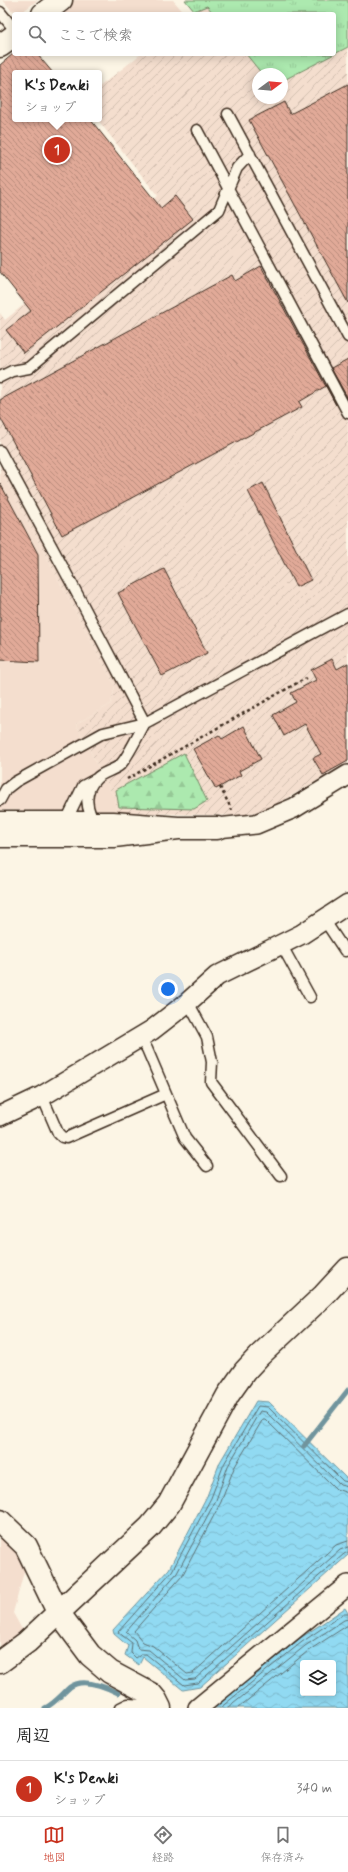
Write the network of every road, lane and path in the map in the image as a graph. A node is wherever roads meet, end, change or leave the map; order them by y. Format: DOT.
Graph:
graph roads {
  1 [pos="61,0"];
  2 [pos="0,12"];
  3 [pos="46,12"];
  4 [pos="12,27"];
  5 [pos="12,37"];
  6 [pos="0,46"];
  7 [pos="228,114"];
  8 [pos="197,130"];
  9 [pos="250,154"];
  10 [pos="228,189"];
  11 [pos="348,337"];
  12 [pos="0,377"];
  13 [pos="348,412"];
  14 [pos="0,451"];
  15 [pos="348,614"];
  16 [pos="306,678"];
  17 [pos="145,723"];
  18 [pos="348,775"];
  19 [pos="96,779"];
  20 [pos="127,779"];
  21 [pos="220,787"];
  22 [pos="4,789"];
  23 [pos="0,800"];
  24 [pos="233,810"];
  25 [pos="96,823"];
  26 [pos="2,828"];
  27 [pos="178,828"];
  28 [pos="217,828"];
  29 [pos="57,830"];
  30 [pos="348,904"];
  31 [pos="325,921"];
  32 [pos="281,944"];
  33 [pos="345,951"];
  34 [pos="310,997"];
  35 [pos="188,1002"];
  36 [pos="140,1038"];
  37 [pos="166,1094"];
  38 [pos="42,1096"];
  39 [pos="0,1116"];
  40 [pos="207,1166"];
  41 [pos="281,1176"];
  42 [pos="348,1269"];
  43 [pos="0,1521"];
  44 [pos="348,1585"];
  45 [pos="58,1612"];
  46 [pos="0,1662"];
  47 [pos="160,1707"];
  48 [pos="120,1708"];
  49 [pos="198,1708"];
  1 -- 3 [label="street"];
  2 -- 4 [label="lane"];
  5 -- 6 [label="street"];
  7 -- 9 [label="lane"];
  8 -- 10 [label="lane"];
  9 -- 10 [label="lane"];
  9 -- 11 [label="lane"];
  10 -- 12 [label="lane"];
  10 -- 13 [label="lane"];
  14 -- 17 [label="lane"];
  15 -- 17 [label="lane"];
  16 -- 20 [label="path"];
  17 -- 19 [label="lane"];
  17 -- 22 [label="lane"];
  18 -- 28 [label="street"];
  19 -- 25 [label="lane"];
  19 -- 29 [label="lane"];
  21 -- 24 [label="path"];
  22 -- 23 [label="lane"];
  25 -- 27 [label="street"];
  25 -- 29 [label="street"];
  26 -- 29 [label="street"];
  27 -- 28 [label="street"];
  27 -- 29 [label="street"];
  30 -- 31 [label="street"];
  31 -- 32 [label="street"];
  31 -- 33 [label="lane"];
  32 -- 34 [label="lane"];
  32 -- 35 [label="street"];
  35 -- 36 [label="street"];
  35 -- 41 [label="lane"];
  36 -- 37 [label="lane"];
  36 -- 38 [label="street"];
  37 -- 38 [label="lane"];
  37 -- 40 [label="lane"];
  38 -- 39 [label="street"];
  42 -- 45 [label="street"];
  43 -- 45 [label="street"];
  44 -- 49 [label="street"];
  45 -- 46 [label="street"];
  45 -- 47 [label="street"];
  47 -- 48 [label="lane"];
}
